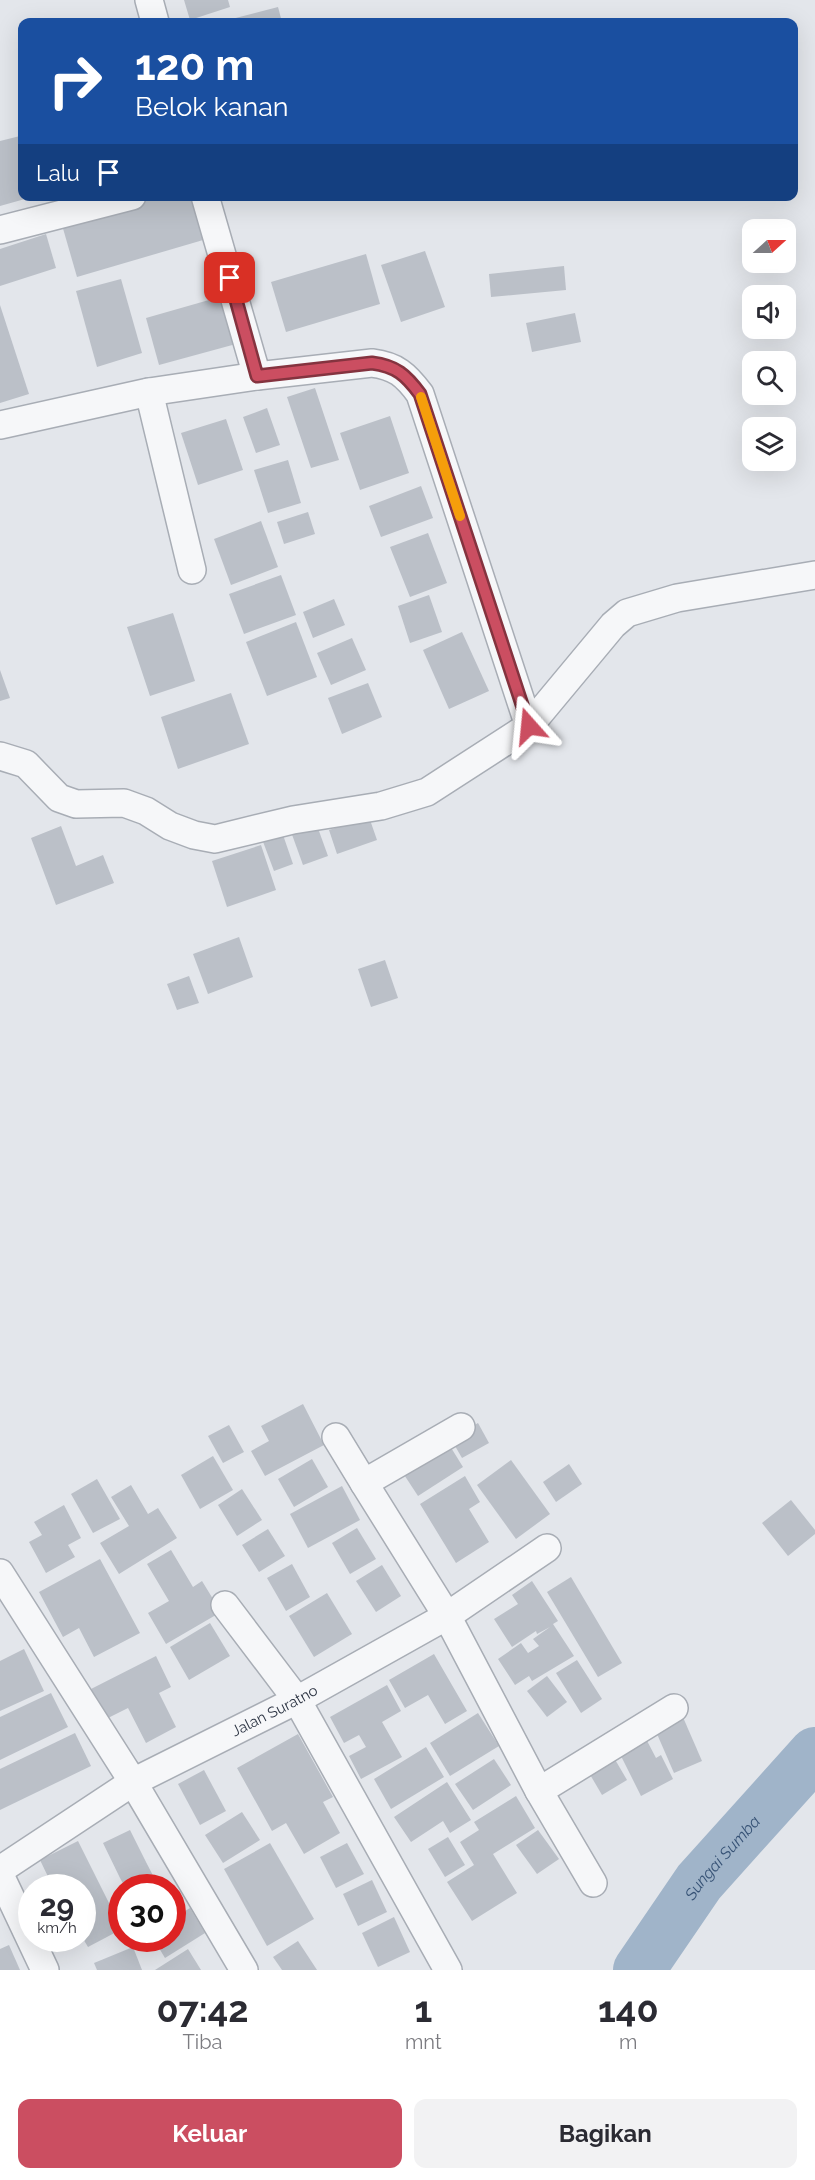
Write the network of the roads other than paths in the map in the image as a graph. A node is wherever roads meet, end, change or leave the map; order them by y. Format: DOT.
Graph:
graph roads {
  1 [pos="149,0"];
  2 [pos="155,18"];
  3 [pos="113,201"];
  4 [pos="206,201"];
  5 [pos="0,230"];
  6 [pos="257,376"];
  7 [pos="149,392"];
  8 [pos="0,425"];
  9 [pos="192,570"];
  10 [pos="815,574"];
  11 [pos="529,726"];
  12 [pos="0,756"];
  13 [pos="461,1427"];
  14 [pos="336,1437"];
  15 [pos="364,1484"];
  16 [pos="547,1548"];
  17 [pos="0,1574"];
  18 [pos="225,1605"];
  19 [pos="447,1616"];
  20 [pos="297,1700"];
  21 [pos="674,1707"];
  22 [pos="134,1782"];
  23 [pos="539,1791"];
  24 [pos="0,1870"];
  25 [pos="0,1875"];
  26 [pos="593,1883"];
  27 [pos="45,1970"];
  28 [pos="244,1970"];
  29 [pos="448,1970"];
  1 -- 2 [label="street"];
  3 -- 5 [label="street"];
  4 -- 6 [label="street"];
  6 -- 7 [label="street"];
  6 -- 11 [label="street"];
  7 -- 8 [label="street"];
  7 -- 9 [label="street"];
  10 -- 11 [label="street"];
  11 -- 12 [label="street"];
  13 -- 15 [label="street"];
  14 -- 15 [label="street"];
  15 -- 19 [label="street"];
  16 -- 19 [label="street, Jalan Suratno"];
  17 -- 22 [label="street"];
  18 -- 20 [label="street"];
  19 -- 20 [label="street, Jalan Suratno"];
  19 -- 23 [label="street"];
  20 -- 22 [label="street, Jalan Suratno"];
  20 -- 29 [label="street"];
  21 -- 23 [label="street"];
  22 -- 24 [label="street, Jalan Suratno"];
  22 -- 28 [label="street"];
  23 -- 26 [label="street"];
  25 -- 27 [label="street"];
}
